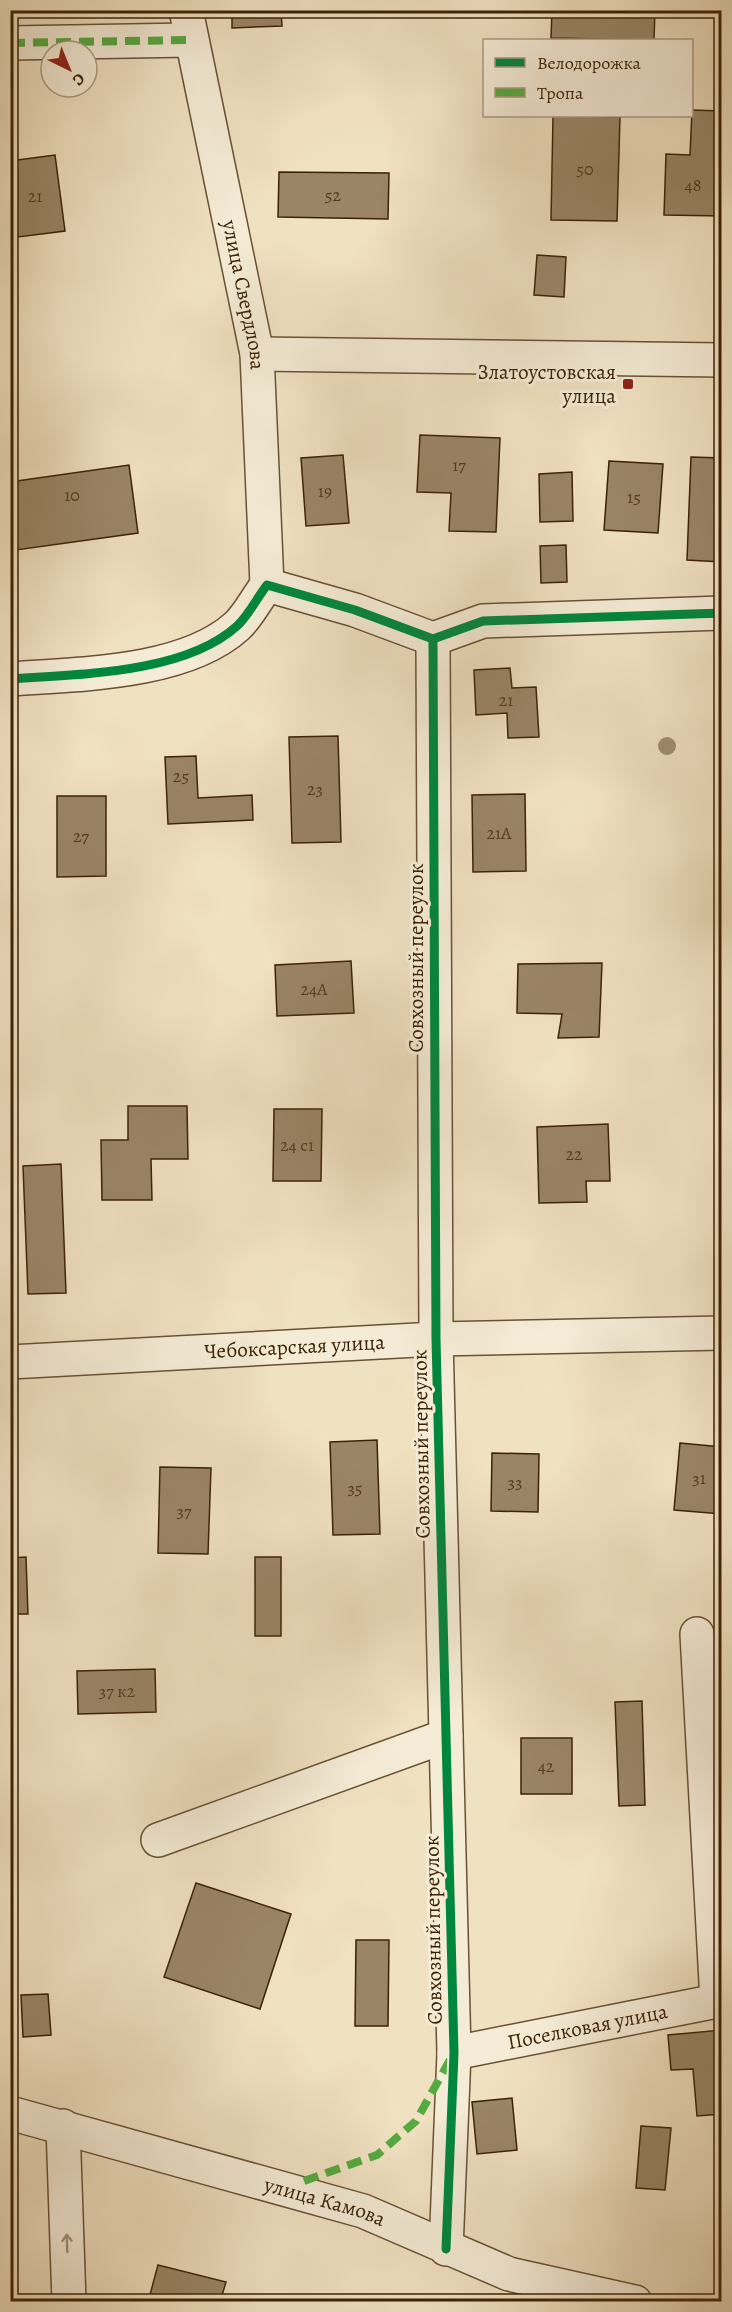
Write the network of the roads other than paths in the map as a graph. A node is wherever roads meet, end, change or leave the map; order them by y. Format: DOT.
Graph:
graph roads {
  1 [pos="188,25"];
  2 [pos="10,44"];
  3 [pos="257,354"];
  4 [pos="722,360"];
  5 [pos="267,585"];
  6 [pos="722,614"];
  7 [pos="433,639"];
  8 [pos="10,679"];
  9 [pos="722,1333"];
  10 [pos="436,1339"];
  11 [pos="10,1362"];
  12 [pos="697,1634"];
  13 [pos="446,1736"];
  14 [pos="158,1840"];
  15 [pos="719,2001"];
  16 [pos="454,2053"];
  17 [pos="10,2113"];
  18 [pos="63,2126"];
  19 [pos="446,2249"];
  20 [pos="69,2301"];
  21 [pos="634,2301"];
  1 -- 2 [label="street"];
  1 -- 3 [label="street, улица Свердлова"];
  3 -- 4 [label="street"];
  3 -- 5 [label="street, улица Свердлова"];
  5 -- 7 [label="street"];
  5 -- 8 [label="street"];
  6 -- 7 [label="street"];
  7 -- 10 [label="street, Совхозный переулок"];
  9 -- 10 [label="street, Чебоксарская улица"];
  10 -- 11 [label="street, Чебоксарская улица"];
  10 -- 13 [label="street, Совхозный переулок"];
  12 -- 15 [label="street"];
  13 -- 14 [label="street"];
  13 -- 16 [label="street, Совхозный переулок"];
  15 -- 16 [label="street, Поселковая улица"];
  16 -- 19 [label="street, Совхозный переулок"];
  17 -- 18 [label="street, улица Камова"];
  18 -- 19 [label="street, улица Камова"];
  20 -- 18 [label="street, one-way"];
  19 -- 21 [label="street, улица Камова"];
}
